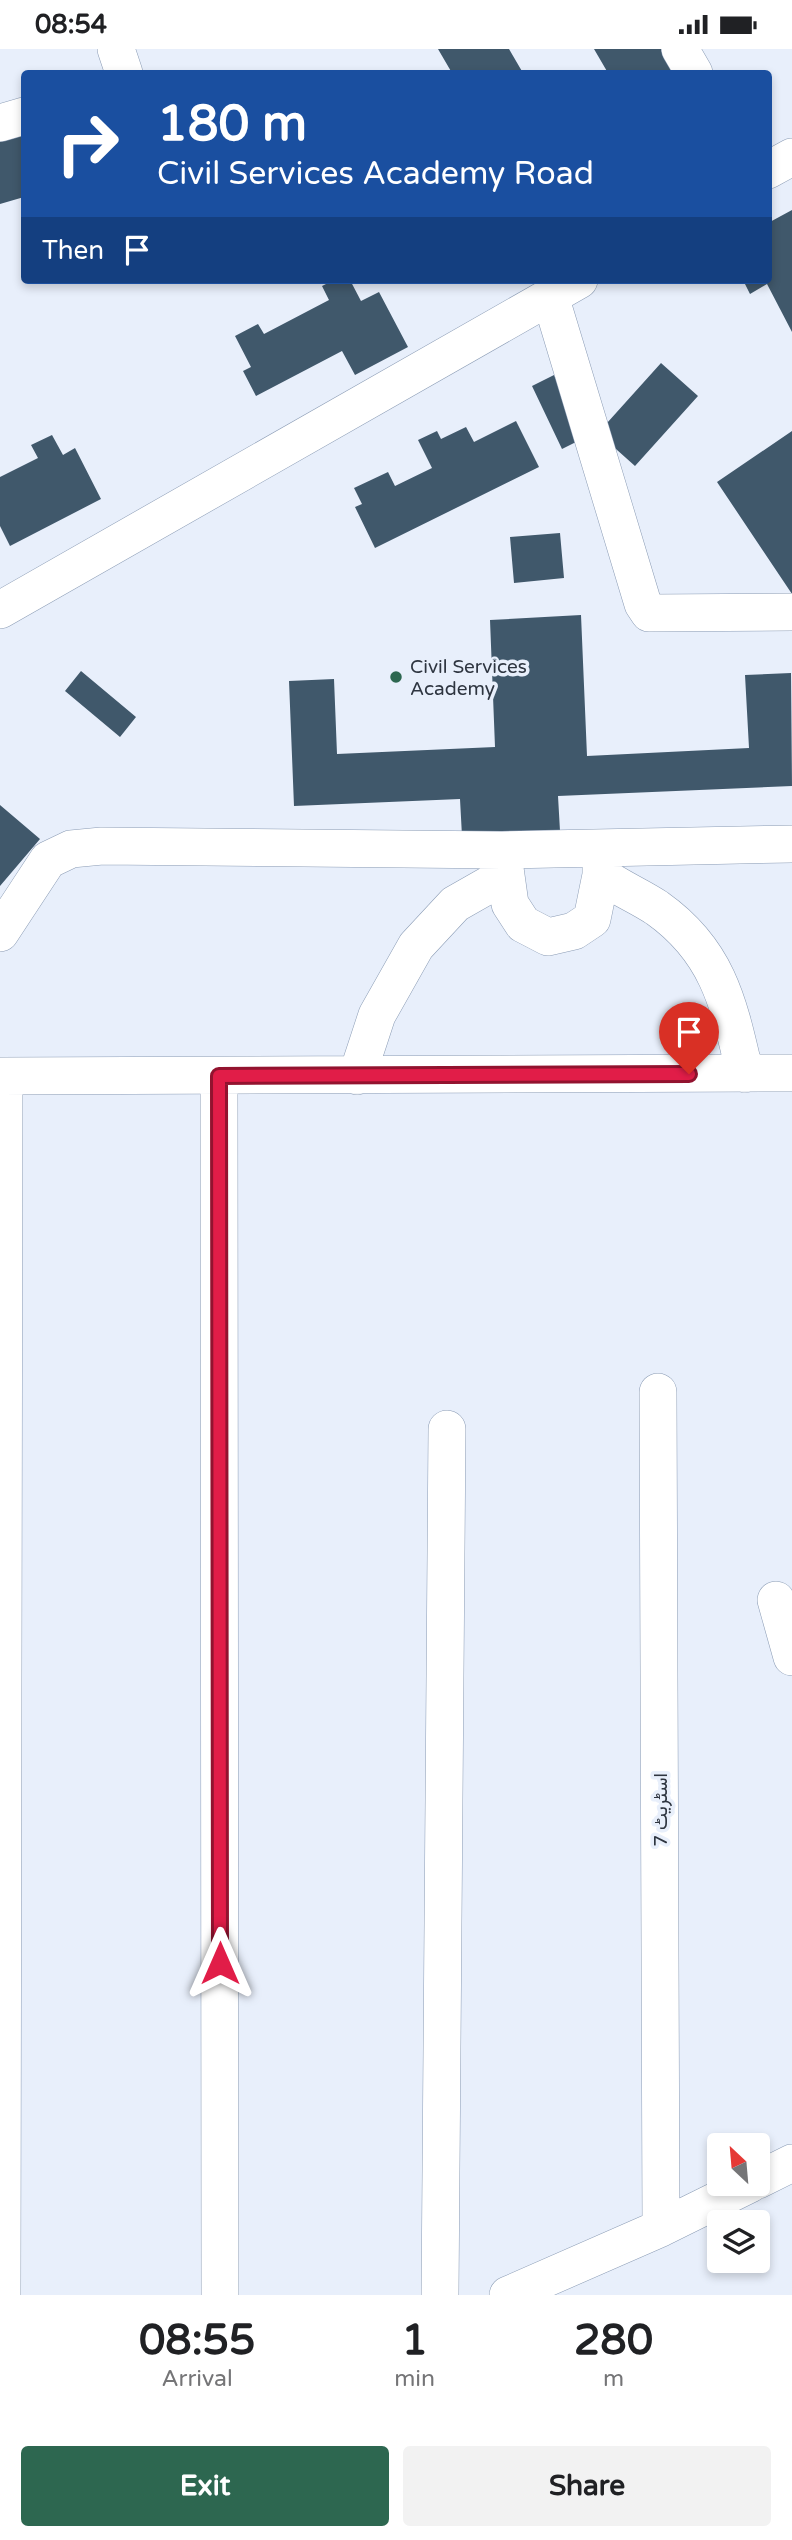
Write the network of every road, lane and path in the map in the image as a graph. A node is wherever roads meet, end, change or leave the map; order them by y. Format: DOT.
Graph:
graph roads {
  1 [pos="116,49"];
  2 [pos="680,49"];
  3 [pos="123,70"];
  4 [pos="692,70"];
  5 [pos="21,117"];
  6 [pos="0,123"];
  7 [pos="792,156"];
  8 [pos="772,168"];
  9 [pos="565,288"];
  10 [pos="0,610"];
  11 [pos="792,612"];
  12 [pos="792,844"];
  13 [pos="601,862"];
  14 [pos="504,863"];
  15 [pos="0,933"];
  16 [pos="792,1073"];
  17 [pos="745,1074"];
  18 [pos="2,1076"];
  19 [pos="219,1076"];
  20 [pos="357,1076"];
  21 [pos="1,1171"];
  22 [pos="658,1392"];
  23 [pos="447,1429"];
  24 [pos="776,1600"];
  25 [pos="792,1657"];
  26 [pos="792,2163"];
  27 [pos="770,2174"];
  28 [pos="726,2196"];
  29 [pos="662,2228"];
  30 [pos="2,2295"];
  31 [pos="220,2295"];
  32 [pos="440,2295"];
  33 [pos="508,2295"];
  1 -- 3 [label="street"];
  2 -- 4 [label="street"];
  5 -- 6 [label="street"];
  7 -- 8 [label="street"];
  9 -- 10 [label="street"];
  9 -- 11 [label="street"];
  12 -- 13 [label="street"];
  13 -- 14 [label="street"];
  13 -- 14 [label="street"];
  13 -- 17 [label="street"];
  14 -- 15 [label="street"];
  14 -- 20 [label="street"];
  16 -- 17 [label="street"];
  17 -- 20 [label="street"];
  18 -- 19 [label="street"];
  18 -- 21 [label="street"];
  19 -- 20 [label="street"];
  19 -- 31 [label="street"];
  21 -- 30 [label="street"];
  22 -- 29 [label="street, اسٹریٹ 7"];
  23 -- 32 [label="street"];
  24 -- 25 [label="street"];
  26 -- 27 [label="street"];
  28 -- 29 [label="street"];
  29 -- 33 [label="street"];
}
